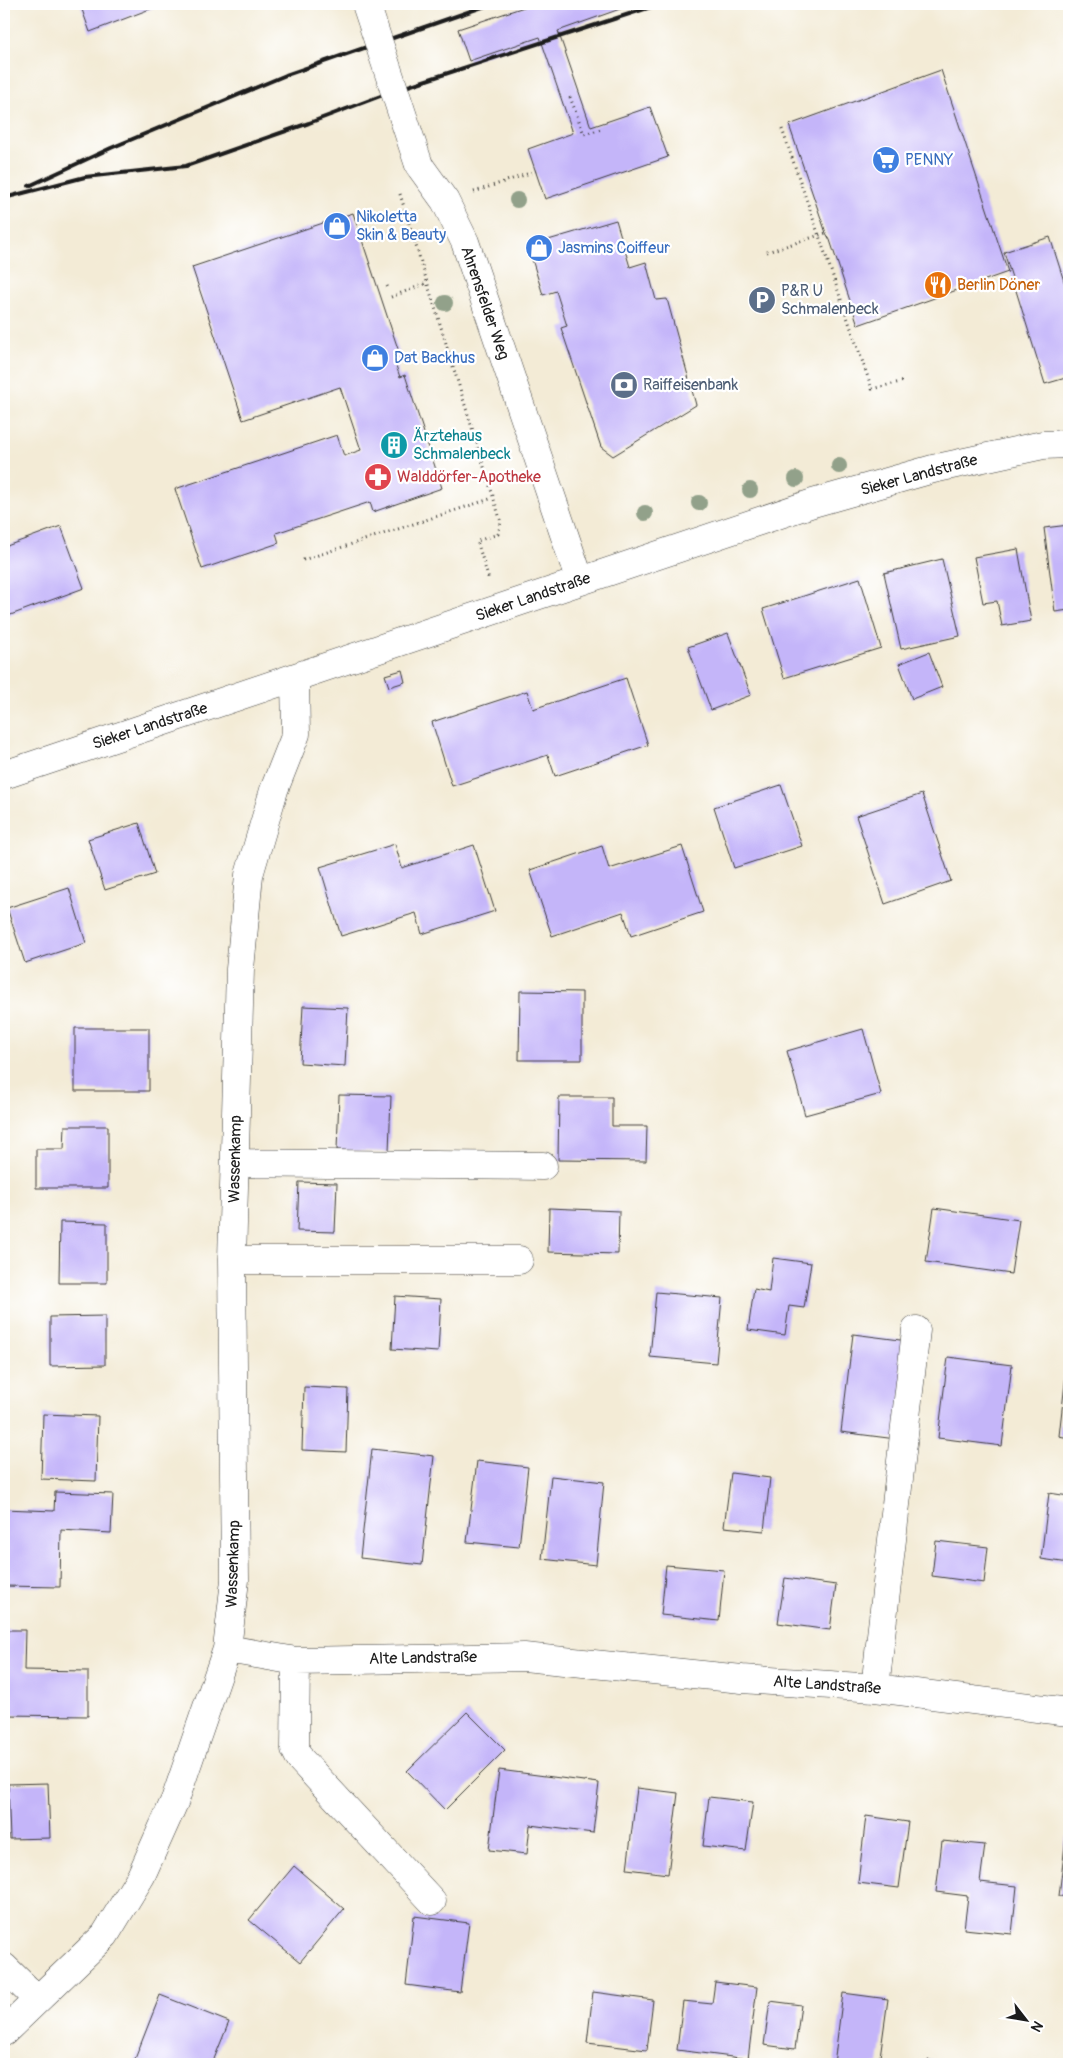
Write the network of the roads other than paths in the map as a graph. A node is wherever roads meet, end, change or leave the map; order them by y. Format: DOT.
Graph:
graph roads {
  1 [pos="366,4"];
  2 [pos="1069,444"];
  3 [pos="580,581"];
  4 [pos="295,678"];
  5 [pos="4,775"];
  6 [pos="235,1163"];
  7 [pos="542,1166"];
  8 [pos="232,1260"];
  9 [pos="519,1260"];
  10 [pos="916,1330"];
  11 [pos="227,1649"];
  12 [pos="296,1661"];
  13 [pos="875,1688"];
  14 [pos="1069,1712"];
  15 [pos="432,1901"];
  16 [pos="4,1967"];
  17 [pos="37,1998"];
  18 [pos="4,2032"];
  1 -- 3 [label="street, Ahrensfelder Weg, bridge"];
  2 -- 3 [label="street, Sieker Landstraße"];
  3 -- 4 [label="street, Sieker Landstraße"];
  4 -- 5 [label="street, Sieker Landstraße"];
  4 -- 6 [label="street, Wassenkamp"];
  6 -- 7 [label="street"];
  6 -- 8 [label="street, Wassenkamp"];
  8 -- 9 [label="street"];
  8 -- 11 [label="street, Wassenkamp"];
  10 -- 13 [label="street"];
  11 -- 12 [label="street, Alte Landstraße"];
  11 -- 17 [label="street"];
  12 -- 13 [label="street, Alte Landstraße"];
  12 -- 15 [label="street"];
  13 -- 14 [label="street, Alte Landstraße"];
  16 -- 17 [label="street"];
  17 -- 18 [label="street"];
}
